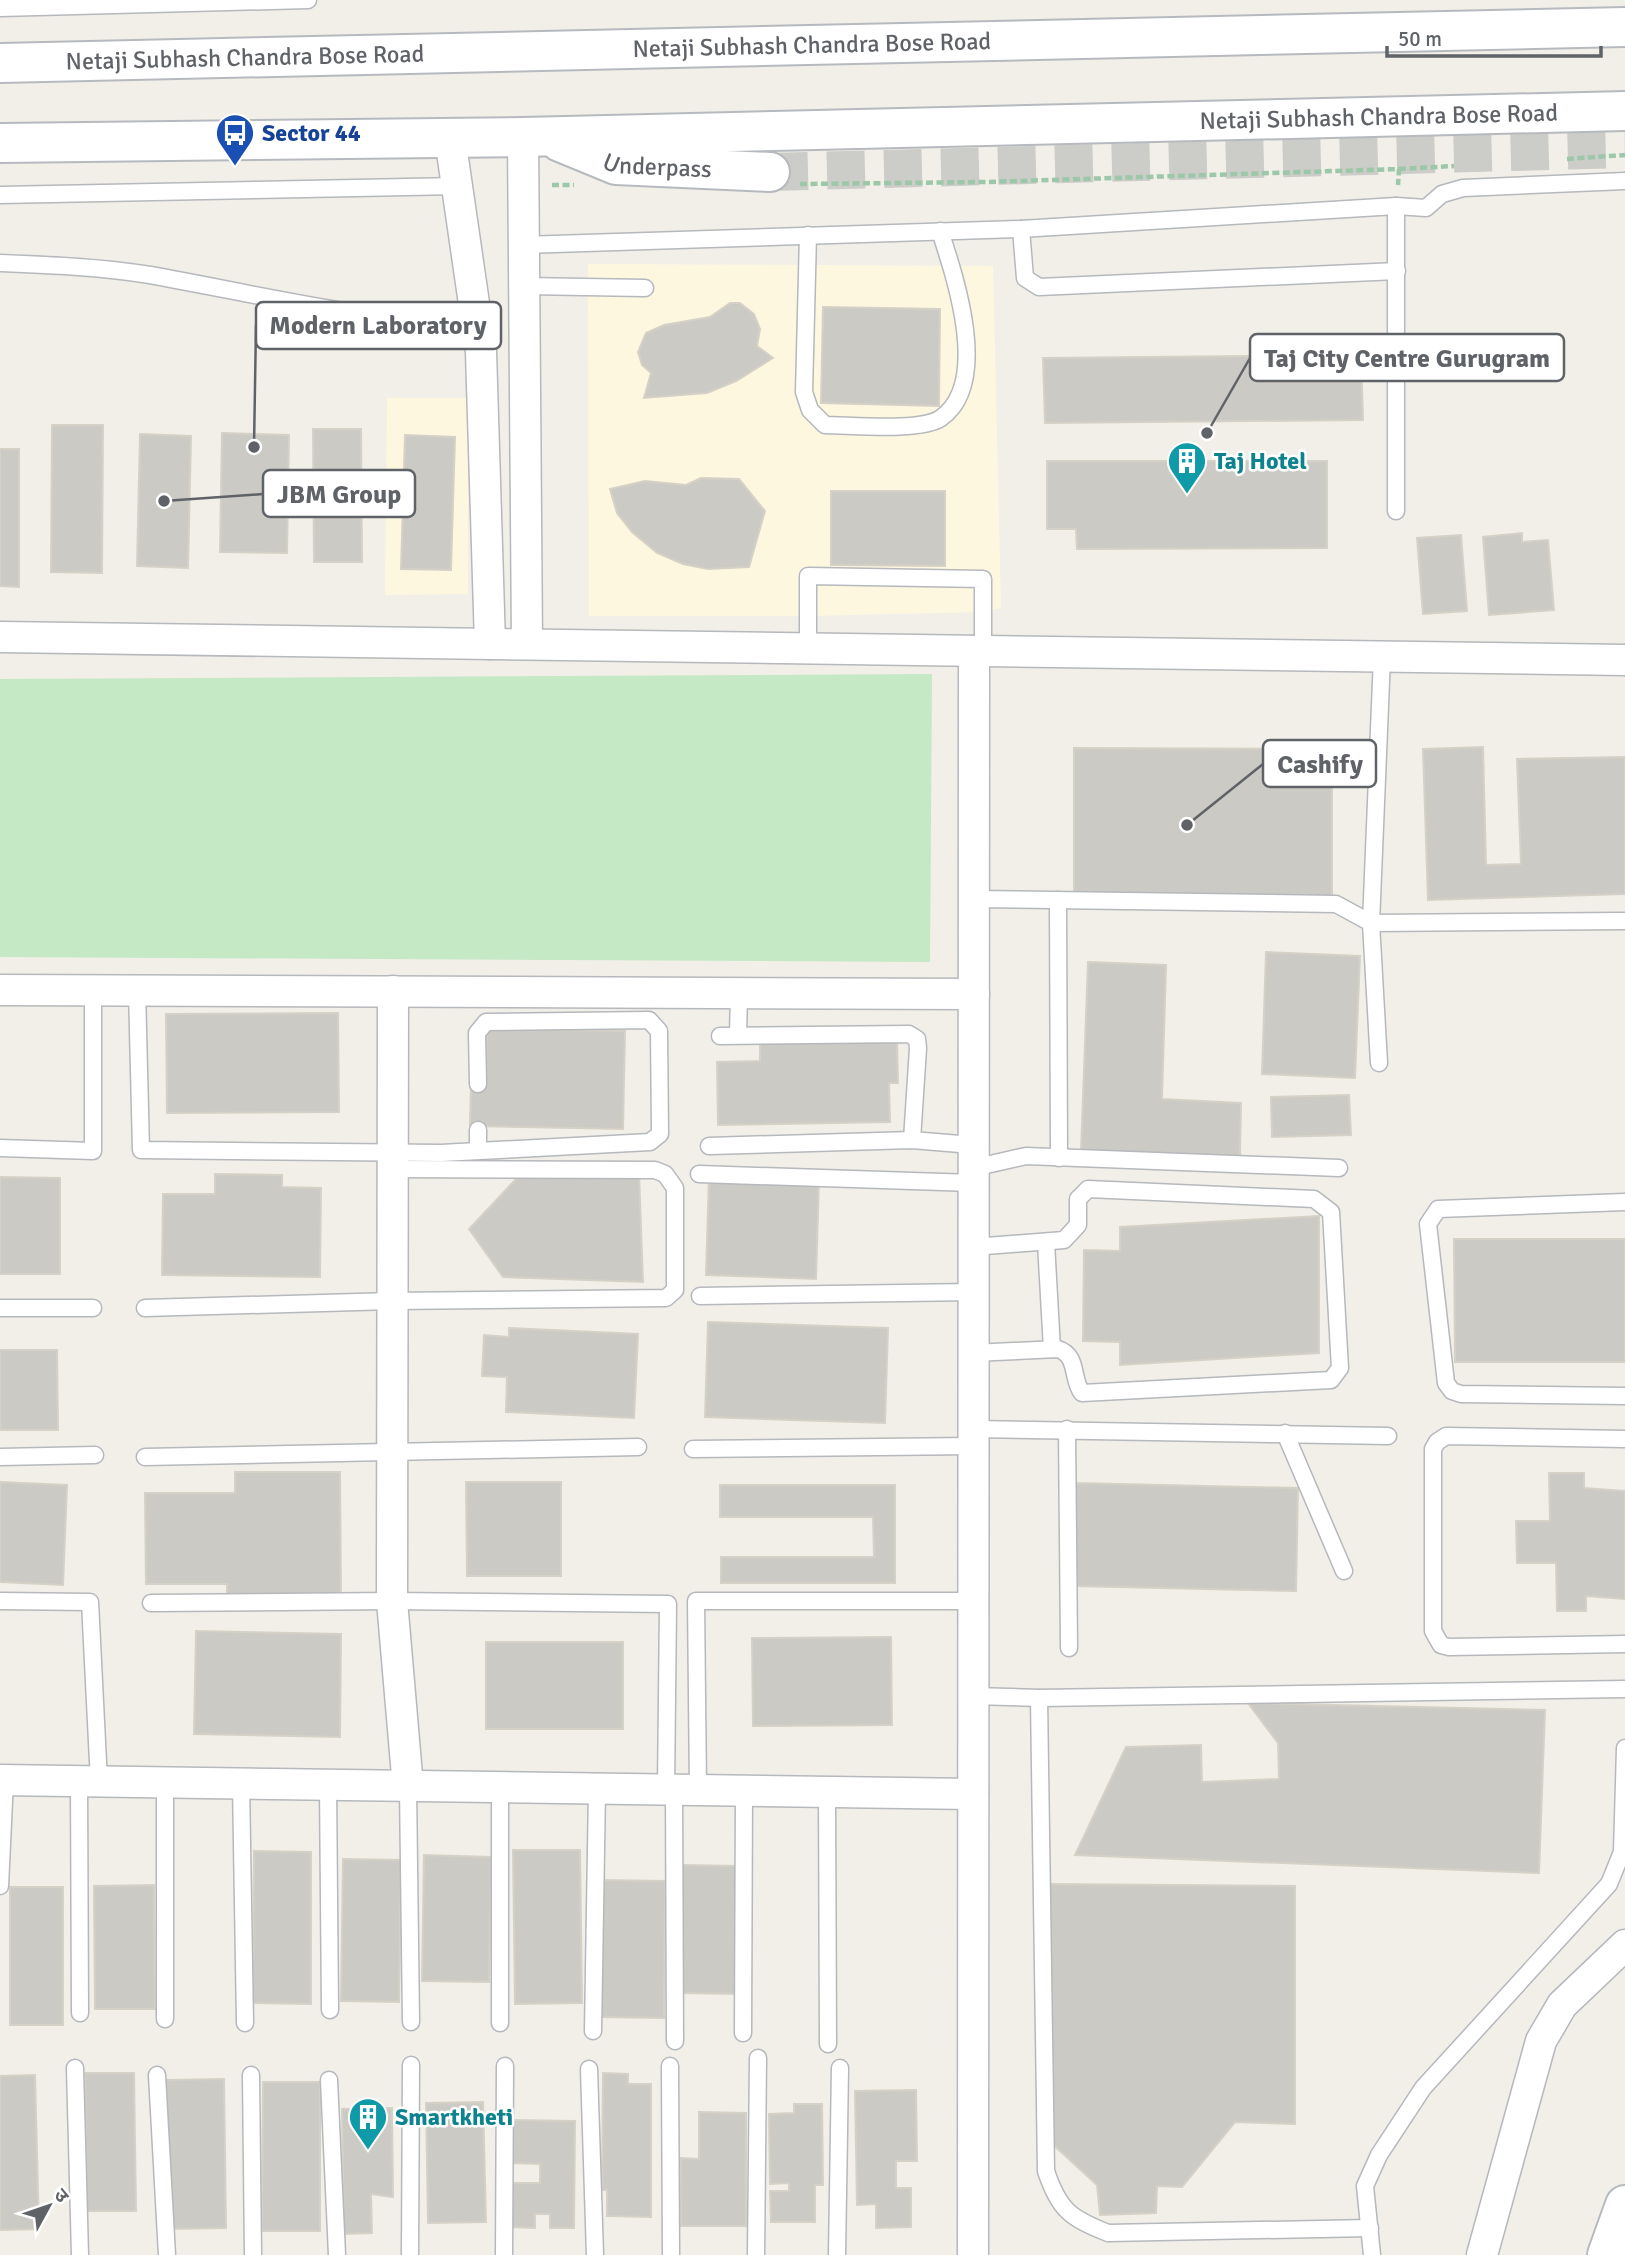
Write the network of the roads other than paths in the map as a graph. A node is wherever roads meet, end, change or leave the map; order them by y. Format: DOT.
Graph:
graph roads {
  1 [pos="308,0"];
  2 [pos="0,8"];
  3 [pos="1625,27"];
  4 [pos="0,64"];
  5 [pos="1625,111"];
  6 [pos="536,137"];
  7 [pos="450,138"];
  8 [pos="0,143"];
  9 [pos="779,178"];
  10 [pos="1625,181"];
  11 [pos="458,186"];
  12 [pos="0,195"];
  13 [pos="1396,206"];
  14 [pos="1021,229"];
  15 [pos="940,231"];
  16 [pos="808,235"];
  17 [pos="523,245"];
  18 [pos="0,263"];
  19 [pos="1397,271"];
  20 [pos="524,286"];
  21 [pos="645,288"];
  22 [pos="478,324"];
  23 [pos="1396,511"];
  24 [pos="0,637"];
  25 [pos="490,644"];
  26 [pos="527,644"];
  27 [pos="808,650"];
  28 [pos="978,651"];
  29 [pos="1382,657"];
  30 [pos="1625,660"];
  31 [pos="976,899"];
  32 [pos="1058,900"];
  33 [pos="1625,921"];
  34 [pos="1371,923"];
  35 [pos="0,990"];
  36 [pos="93,990"];
  37 [pos="137,990"];
  38 [pos="393,991"];
  39 [pos="739,993"];
  40 [pos="974,994"];
  41 [pos="720,1035"];
  42 [pos="738,1035"];
  43 [pos="1379,1063"];
  44 [pos="478,1084"];
  45 [pos="478,1130"];
  46 [pos="912,1140"];
  47 [pos="709,1146"];
  48 [pos="0,1149"];
  49 [pos="478,1151"];
  50 [pos="1059,1157"];
  51 [pos="392,1161"];
  52 [pos="973,1165"];
  53 [pos="1339,1168"];
  54 [pos="699,1174"];
  55 [pos="1625,1202"];
  56 [pos="1046,1244"];
  57 [pos="973,1247"];
  58 [pos="973,1292"];
  59 [pos="701,1296"];
  60 [pos="392,1301"];
  61 [pos="0,1308"];
  62 [pos="93,1308"];
  63 [pos="145,1308"];
  64 [pos="1052,1349"];
  65 [pos="973,1353"];
  66 [pos="1625,1396"];
  67 [pos="1067,1429"];
  68 [pos="1285,1433"];
  69 [pos="1388,1436"];
  70 [pos="973,1437"];
  71 [pos="1625,1438"];
  72 [pos="638,1447"];
  73 [pos="693,1449"];
  74 [pos="392,1452"];
  75 [pos="95,1455"];
  76 [pos="0,1457"];
  77 [pos="145,1457"];
  78 [pos="1344,1571"];
  79 [pos="0,1601"];
  80 [pos="392,1601"];
  81 [pos="973,1601"];
  82 [pos="151,1603"];
  83 [pos="1625,1644"];
  84 [pos="1069,1648"];
  85 [pos="1625,1689"];
  86 [pos="973,1696"];
  87 [pos="1039,1699"];
  88 [pos="1625,1748"];
  89 [pos="3,1780"];
  90 [pos="89,1782"];
  91 [pos="165,1783"];
  92 [pos="242,1784"];
  93 [pos="328,1786"];
  94 [pos="408,1787"];
  95 [pos="500,1788"];
  96 [pos="597,1789"];
  97 [pos="679,1790"];
  98 [pos="744,1791"];
  99 [pos="827,1792"];
  100 [pos="973,1794"];
  101 [pos="0,1886"];
  102 [pos="1625,1945"];
  103 [pos="330,2010"];
  104 [pos="80,2013"];
  105 [pos="165,2019"];
  106 [pos="245,2022"];
  107 [pos="411,2022"];
  108 [pos="500,2023"];
  109 [pos="593,2031"];
  110 [pos="743,2033"];
  111 [pos="675,2041"];
  112 [pos="828,2044"];
  113 [pos="758,2058"];
  114 [pos="411,2065"];
  115 [pos="505,2066"];
  116 [pos="670,2066"];
  117 [pos="75,2068"];
  118 [pos="840,2068"];
  119 [pos="589,2069"];
  120 [pos="157,2075"];
  121 [pos="251,2075"];
  122 [pos="329,2080"];
  123 [pos="1625,2205"];
  124 [pos="1370,2228"];
  125 [pos="80,2255"];
  126 [pos="167,2255"];
  127 [pos="253,2255"];
  128 [pos="337,2255"];
  129 [pos="411,2255"];
  130 [pos="504,2255"];
  131 [pos="595,2255"];
  132 [pos="670,2255"];
  133 [pos="756,2255"];
  134 [pos="837,2255"];
  135 [pos="973,2255"];
  136 [pos="1372,2255"];
  137 [pos="1482,2255"];
  138 [pos="1607,2255"];
  1 -- 2 [label="lane"];
  3 -- 4 [label="main road, Netaji Subhash Chandra Bose Road"];
  5 -- 6 [label="main road, Netaji Subhash Chandra Bose Road"];
  6 -- 7 [label="main road, Netaji Subhash Chandra Bose Road"];
  6 -- 9 [label="main road, Underpass"];
  6 -- 17 [label="street"];
  7 -- 8 [label="main road, Netaji Subhash Chandra Bose Road"];
  7 -- 11 [label="street"];
  10 -- 13 [label="lane"];
  11 -- 12 [label="lane"];
  11 -- 22 [label="street"];
  13 -- 14 [label="lane"];
  13 -- 19 [label="lane"];
  14 -- 15 [label="lane"];
  14 -- 19 [label="lane"];
  15 -- 16 [label="lane"];
  15 -- 16 [label="lane"];
  16 -- 17 [label="lane"];
  17 -- 20 [label="street"];
  18 -- 22 [label="lane"];
  19 -- 23 [label="lane"];
  20 -- 21 [label="lane"];
  20 -- 26 [label="street"];
  22 -- 25 [label="street"];
  24 -- 25 [label="street"];
  25 -- 26 [label="street"];
  26 -- 27 [label="street"];
  27 -- 28 [label="street"];
  27 -- 28 [label="lane"];
  28 -- 29 [label="street"];
  28 -- 31 [label="street"];
  29 -- 30 [label="street"];
  29 -- 34 [label="lane"];
  31 -- 32 [label="lane"];
  31 -- 40 [label="street"];
  32 -- 34 [label="lane"];
  32 -- 50 [label="lane"];
  33 -- 34 [label="lane"];
  34 -- 43 [label="lane"];
  35 -- 36 [label="street"];
  36 -- 37 [label="street"];
  36 -- 48 [label="lane"];
  37 -- 38 [label="street"];
  37 -- 51 [label="lane"];
  38 -- 39 [label="street"];
  38 -- 51 [label="street"];
  39 -- 40 [label="street"];
  39 -- 42 [label="lane"];
  40 -- 52 [label="street"];
  41 -- 42 [label="lane"];
  42 -- 46 [label="lane"];
  44 -- 49 [label="lane"];
  45 -- 49 [label="lane"];
  46 -- 47 [label="lane"];
  46 -- 52 [label="lane"];
  49 -- 51 [label="lane"];
  50 -- 52 [label="lane"];
  50 -- 53 [label="lane"];
  51 -- 60 [label="street"];
  51 -- 60 [label="lane"];
  52 -- 54 [label="lane"];
  52 -- 57 [label="street"];
  55 -- 66 [label="lane"];
  56 -- 57 [label="lane"];
  56 -- 64 [label="lane"];
  56 -- 64 [label="lane"];
  57 -- 58 [label="street"];
  58 -- 59 [label="lane"];
  58 -- 65 [label="street"];
  60 -- 63 [label="lane"];
  60 -- 74 [label="street"];
  61 -- 62 [label="lane"];
  64 -- 65 [label="lane"];
  65 -- 70 [label="street"];
  67 -- 68 [label="lane"];
  67 -- 70 [label="lane"];
  67 -- 84 [label="lane"];
  68 -- 69 [label="lane"];
  68 -- 78 [label="lane"];
  70 -- 73 [label="lane"];
  70 -- 81 [label="street"];
  71 -- 83 [label="lane"];
  72 -- 74 [label="lane"];
  74 -- 77 [label="lane"];
  74 -- 80 [label="street"];
  75 -- 76 [label="lane"];
  79 -- 90 [label="lane"];
  80 -- 82 [label="lane"];
  80 -- 94 [label="street"];
  80 -- 97 [label="lane"];
  81 -- 86 [label="street"];
  81 -- 97 [label="lane"];
  85 -- 87 [label="lane"];
  86 -- 87 [label="lane"];
  86 -- 100 [label="street"];
  87 -- 124 [label="lane"];
  88 -- 124 [label="lane"];
  89 -- 90 [label="street"];
  89 -- 101 [label="lane"];
  90 -- 91 [label="street"];
  90 -- 104 [label="lane"];
  91 -- 92 [label="street"];
  91 -- 105 [label="lane"];
  92 -- 93 [label="street"];
  92 -- 106 [label="lane"];
  93 -- 94 [label="street"];
  93 -- 103 [label="lane"];
  94 -- 95 [label="street"];
  94 -- 107 [label="lane"];
  95 -- 96 [label="street"];
  95 -- 108 [label="lane"];
  96 -- 97 [label="street"];
  96 -- 109 [label="lane"];
  97 -- 98 [label="street"];
  97 -- 111 [label="lane"];
  98 -- 99 [label="street"];
  98 -- 110 [label="lane"];
  99 -- 100 [label="street"];
  99 -- 112 [label="lane"];
  100 -- 135 [label="street"];
  102 -- 137 [label="street"];
  113 -- 133 [label="lane"];
  114 -- 129 [label="lane"];
  115 -- 130 [label="lane"];
  116 -- 132 [label="lane"];
  117 -- 125 [label="lane"];
  118 -- 134 [label="lane"];
  119 -- 131 [label="lane"];
  120 -- 126 [label="lane"];
  121 -- 127 [label="lane"];
  122 -- 128 [label="lane"];
  123 -- 138 [label="main road"];
  124 -- 136 [label="lane"];
}
